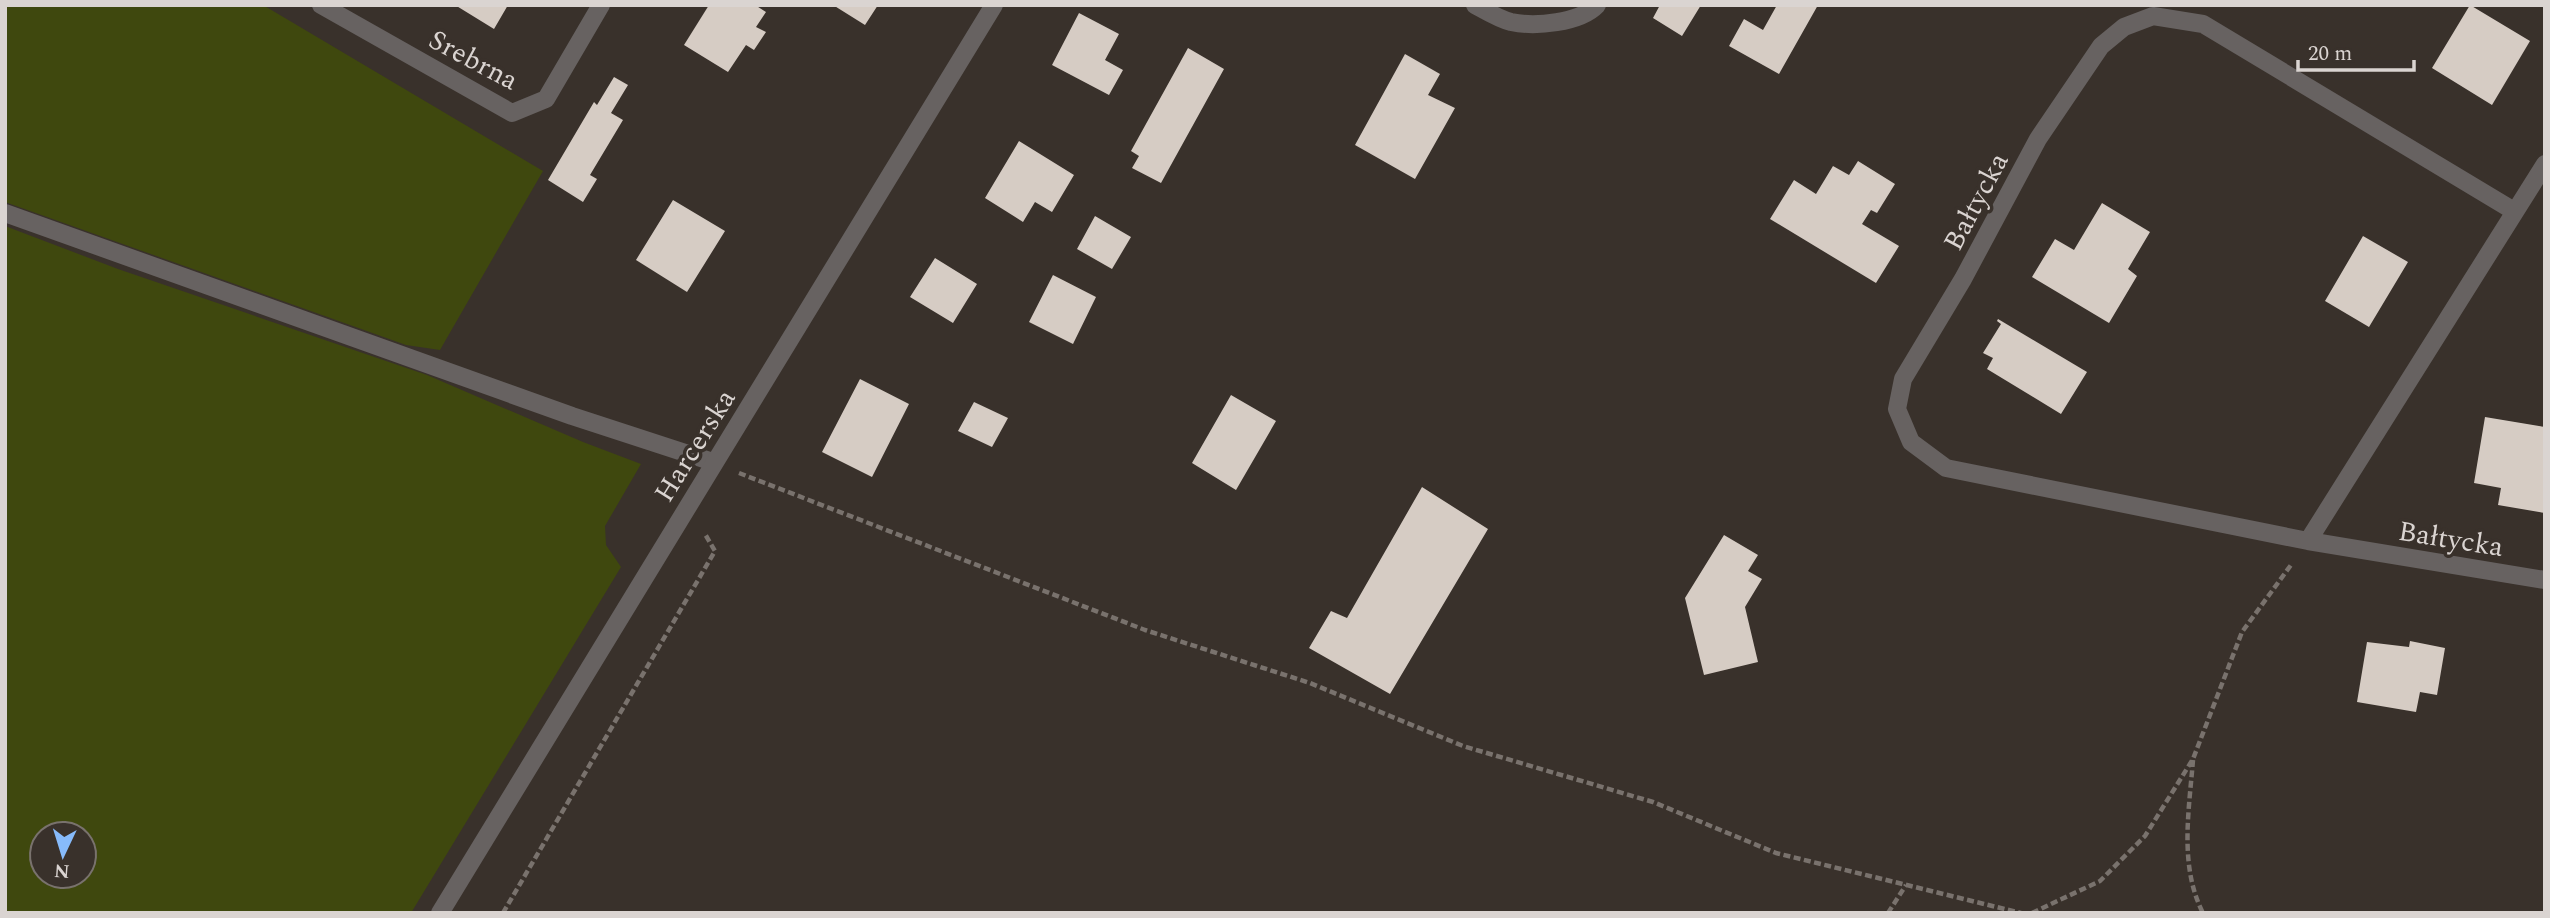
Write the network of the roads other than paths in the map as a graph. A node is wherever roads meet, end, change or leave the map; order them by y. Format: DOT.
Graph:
graph roads {
  1 [pos="321,5"];
  2 [pos="601,5"];
  3 [pos="994,5"];
  4 [pos="1475,5"];
  5 [pos="1597,5"];
  6 [pos="2545,164"];
  7 [pos="2514,211"];
  8 [pos="5,214"];
  9 [pos="713,462"];
  10 [pos="2308,541"];
  11 [pos="2545,580"];
  12 [pos="440,913"];
  1 -- 2 [label="street, Srebrna"];
  3 -- 9 [label="street, Harcerska"];
  4 -- 5 [label="street"];
  6 -- 7 [label="street"];
  7 -- 10 [label="street"];
  7 -- 10 [label="street, Bałtycka"];
  8 -- 9 [label="street"];
  9 -- 12 [label="street, Harcerska"];
  10 -- 11 [label="street, Bałtycka"];
}
